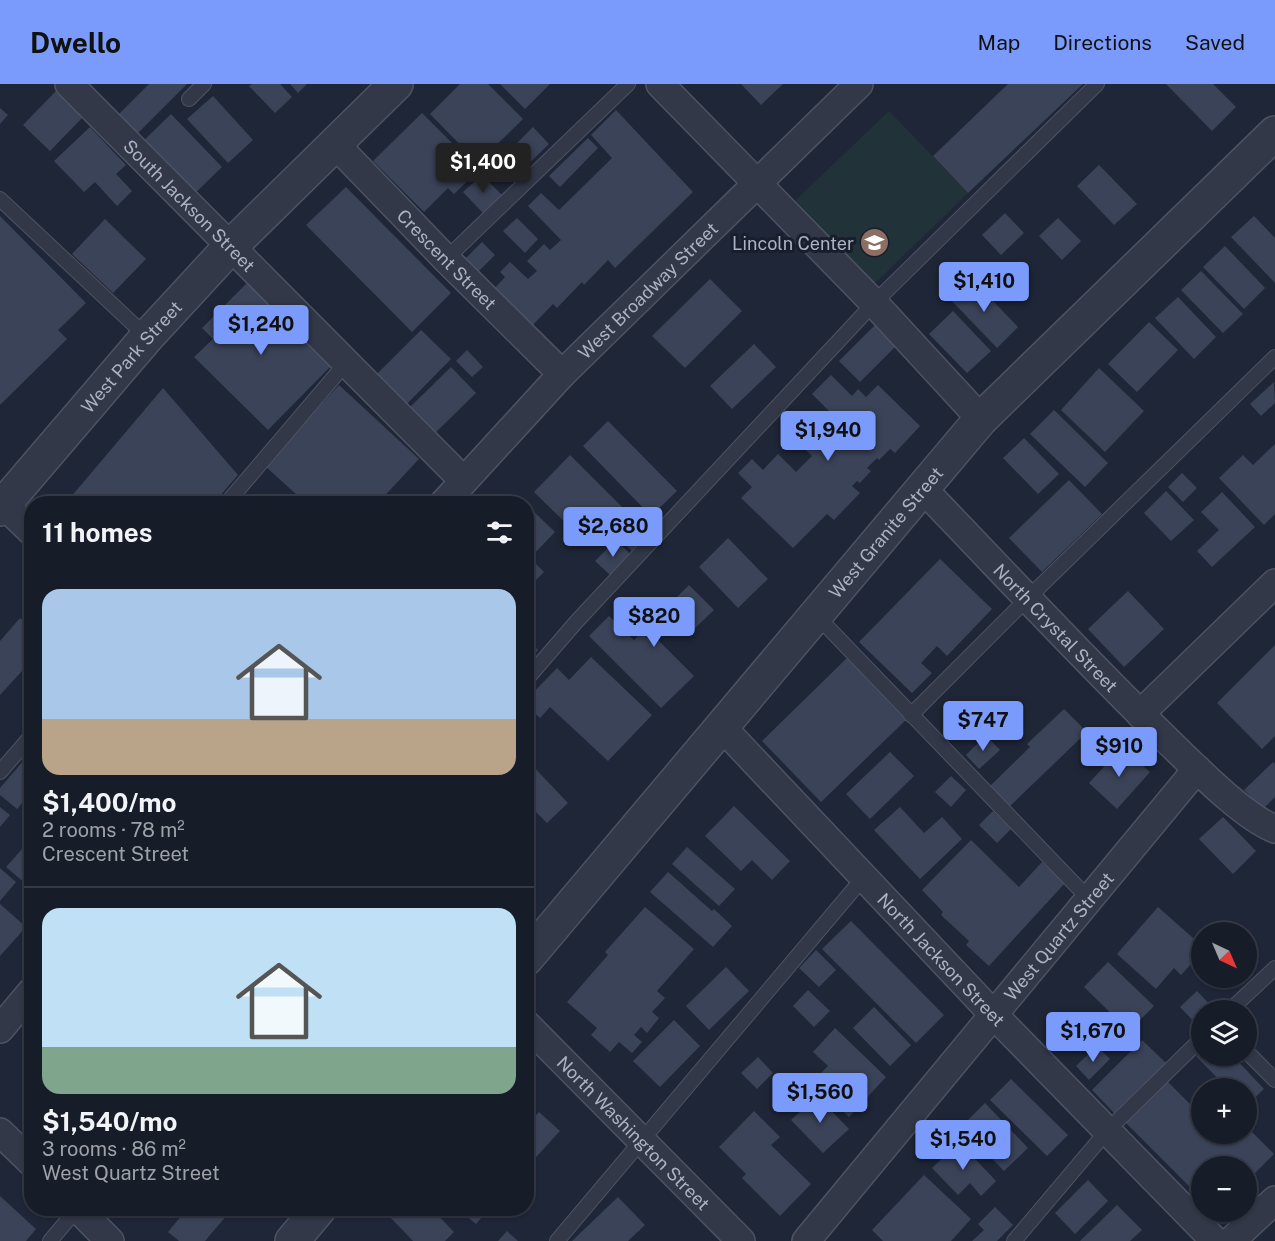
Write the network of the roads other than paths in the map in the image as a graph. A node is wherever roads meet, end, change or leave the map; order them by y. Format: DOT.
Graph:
graph roads {
  1 [pos="69,84"];
  2 [pos="204,84"];
  3 [pos="396,84"];
  4 [pos="628,84"];
  5 [pos="660,84"];
  6 [pos="859,84"];
  7 [pos="1097,84"];
  8 [pos="189,99"];
  9 [pos="1275,133"];
  10 [pos="334,143"];
  11 [pos="757,182"];
  12 [pos="0,199"];
  13 [pos="230,247"];
  14 [pos="446,259"];
  15 [pos="874,303"];
  16 [pos="147,337"];
  17 [pos="1275,357"];
  18 [pos="346,363"];
  19 [pos="562,374"];
  20 [pos="981,419"];
  21 [pos="463,480"];
  22 [pos="923,489"];
  23 [pos="233,496"];
  24 [pos="450,496"];
  25 [pos="1,505"];
  26 [pos="24,525"];
  27 [pos="1275,583"];
  28 [pos="1028,598"];
  29 [pos="816,615"];
  30 [pos="534,671"];
  31 [pos="1140,714"];
  32 [pos="911,715"];
  33 [pos="722,726"];
  34 [pos="24,744"];
  35 [pos="1197,769"];
  36 [pos="0,772"];
  37 [pos="1275,829"];
  38 [pos="864,877"];
  39 [pos="1089,899"];
  40 [pos="534,949"];
  41 [pos="1275,968"];
  42 [pos="24,1000"];
  43 [pos="1241,1000"];
  44 [pos="993,1014"];
  45 [pos="0,1029"];
  46 [pos="534,1032"];
  47 [pos="1191,1049"];
  48 [pos="1257,1062"];
  49 [pos="1275,1080"];
  50 [pos="1107,1131"];
  51 [pos="0,1132"];
  52 [pos="641,1140"];
  53 [pos="24,1155"];
  54 [pos="1275,1200"];
  55 [pos="71,1216"];
  56 [pos="84,1216"];
  57 [pos="313,1216"];
  58 [pos="50,1241"];
  59 [pos="110,1241"];
  60 [pos="292,1241"];
  61 [pos="557,1241"];
  62 [pos="741,1241"];
  63 [pos="806,1241"];
  64 [pos="1014,1241"];
  65 [pos="1215,1241"];
  66 [pos="1231,1241"];
  1 -- 13 [label="street, South Jackson Street"];
  2 -- 8 [label="lane"];
  3 -- 10 [label="street, West Park Street"];
  4 -- 14 [label="lane"];
  5 -- 11 [label="street"];
  6 -- 11 [label="street, West Broadway Street"];
  7 -- 15 [label="lane"];
  9 -- 20 [label="street, West Granite Street"];
  10 -- 13 [label="street, West Park Street"];
  10 -- 14 [label="street, Crescent Street"];
  11 -- 15 [label="street"];
  11 -- 19 [label="street, West Broadway Street"];
  12 -- 16 [label="lane"];
  13 -- 16 [label="street, West Park Street"];
  13 -- 18 [label="street, South Jackson Street"];
  14 -- 19 [label="street, Crescent Street"];
  15 -- 20 [label="street"];
  15 -- 30 [label="lane"];
  16 -- 25 [label="street, West Park Street"];
  17 -- 28 [label="lane"];
  18 -- 21 [label="street, South Jackson Street"];
  18 -- 23 [label="lane"];
  19 -- 21 [label="street, West Broadway Street"];
  20 -- 22 [label="street, West Granite Street"];
  21 -- 24 [label="street, West Broadway Street"];
  22 -- 28 [label="street, North Crystal Street"];
  22 -- 29 [label="street, West Granite Street"];
  25 -- 26 [label="street"];
  27 -- 31 [label="street"];
  28 -- 31 [label="street, North Crystal Street"];
  28 -- 32 [label="lane"];
  29 -- 32 [label="lane"];
  29 -- 33 [label="street, West Granite Street"];
  31 -- 35 [label="street, North Crystal Street"];
  32 -- 39 [label="lane"];
  33 -- 38 [label="street, North Jackson Street"];
  33 -- 40 [label="street, West Granite Street"];
  34 -- 36 [label="lane"];
  35 -- 37 [label="street, North Crystal Street"];
  35 -- 39 [label="street, West Quartz Street"];
  38 -- 44 [label="street, North Jackson Street"];
  38 -- 52 [label="lane"];
  39 -- 44 [label="street, West Quartz Street"];
  41 -- 43 [label="lane"];
  42 -- 45 [label="street"];
  44 -- 50 [label="street, North Jackson Street"];
  44 -- 63 [label="street, West Quartz Street"];
  46 -- 52 [label="street, North Washington Street"];
  47 -- 50 [label="lane"];
  48 -- 49 [label="lane"];
  50 -- 64 [label="lane"];
  50 -- 65 [label="street, North Jackson Street"];
  51 -- 53 [label="street"];
  52 -- 61 [label="lane"];
  52 -- 62 [label="street, North Washington Street"];
  54 -- 66 [label="street"];
  55 -- 58 [label="lane"];
  56 -- 59 [label="street"];
  57 -- 60 [label="street"];
}
